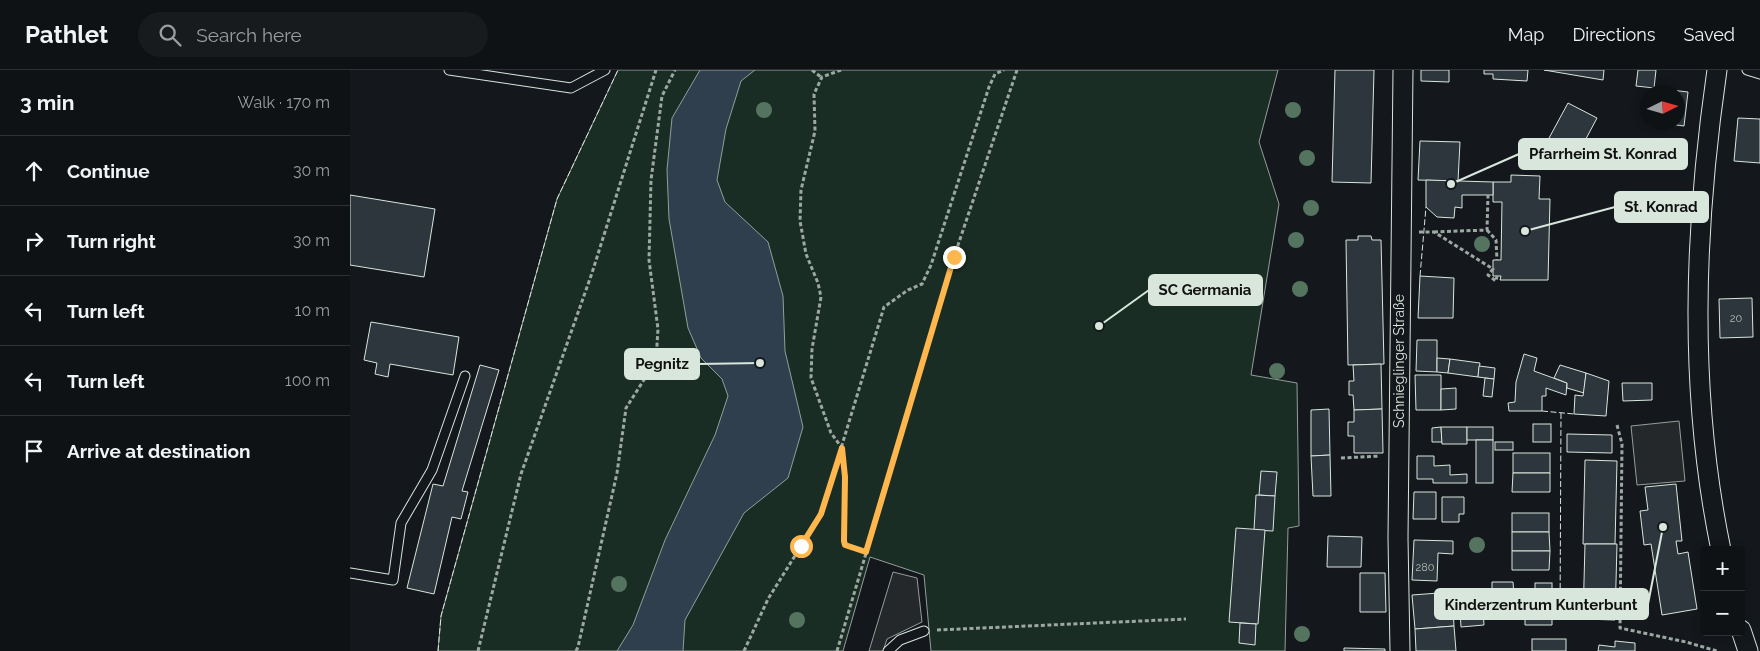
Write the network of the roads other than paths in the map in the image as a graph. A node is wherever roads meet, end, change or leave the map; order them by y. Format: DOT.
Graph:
graph roads {
  1 [pos="449,70"];
  2 [pos="604,70"];
  3 [pos="1403,70"];
  4 [pos="1717,70"];
  5 [pos="1747,70"];
  6 [pos="1760,74"];
  7 [pos="465,376"];
  8 [pos="1720,546"];
  9 [pos="350,573"];
  10 [pos="924,631"];
  11 [pos="1743,636"];
  12 [pos="888,651"];
  13 [pos="1400,651"];
  14 [pos="1748,651"];
  1 -- 2 [label="lane"];
  3 -- 13 [label="street, Schnieglinger Straße"];
  4 -- 8 [label="street"];
  5 -- 6 [label="lane"];
  7 -- 9 [label="lane"];
  10 -- 12 [label="lane"];
  11 -- 14 [label="street"];
}
